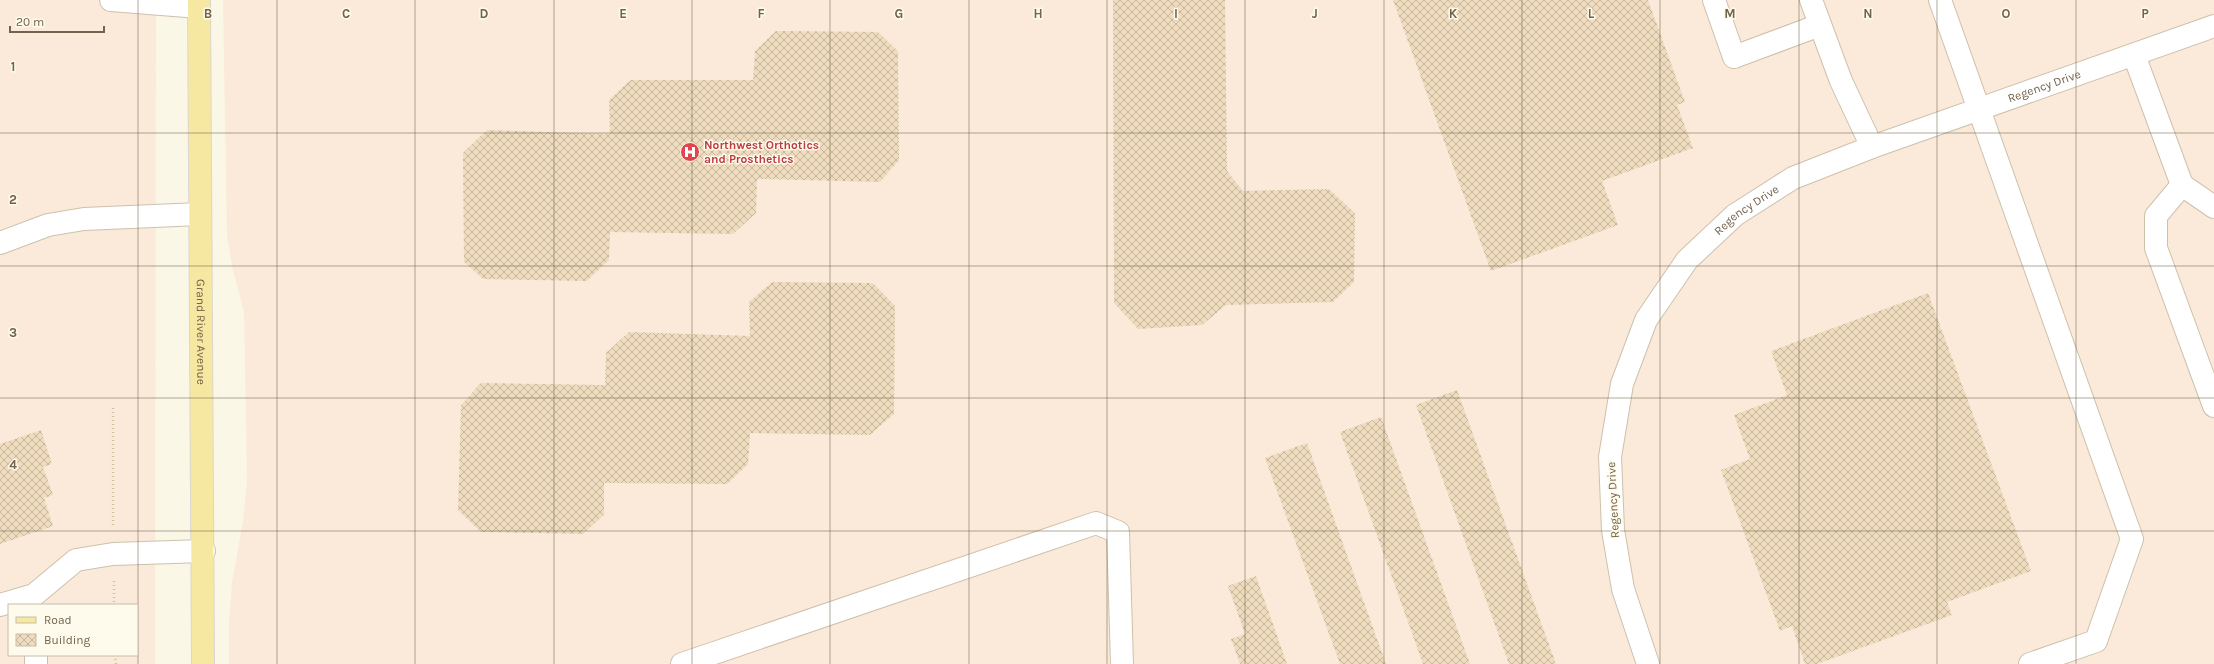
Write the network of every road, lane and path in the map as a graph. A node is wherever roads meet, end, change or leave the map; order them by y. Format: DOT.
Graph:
graph roads {
  1 [pos="111,0"];
  2 [pos="1714,0"];
  3 [pos="1811,0"];
  4 [pos="1940,0"];
  5 [pos="199,3"];
  6 [pos="1820,24"];
  7 [pos="2214,26"];
  8 [pos="2134,55"];
  9 [pos="1979,109"];
  10 [pos="1872,147"];
  11 [pos="2182,185"];
  12 [pos="2214,207"];
  13 [pos="200,214"];
  14 [pos="0,243"];
  15 [pos="2214,406"];
  16 [pos="113,408"];
  17 [pos="204,551"];
  18 [pos="113,554"];
  19 [pos="34,600"];
  20 [pos="114,604"];
  21 [pos="0,605"];
  22 [pos="203,664"];
  23 [pos="682,664"];
  24 [pos="1122,664"];
  25 [pos="1648,664"];
  26 [pos="2030,664"];
  1 -- 5 [label="street"];
  2 -- 6 [label="street"];
  3 -- 6 [label="street"];
  4 -- 9 [label="street"];
  5 -- 13 [label="main road, Grand River Avenue"];
  6 -- 10 [label="street"];
  7 -- 8 [label="street, Regency Drive"];
  8 -- 9 [label="street, Regency Drive"];
  8 -- 11 [label="street"];
  9 -- 10 [label="street, Regency Drive"];
  9 -- 26 [label="street"];
  10 -- 25 [label="street, Regency Drive"];
  11 -- 12 [label="street"];
  11 -- 15 [label="street"];
  13 -- 14 [label="street"];
  13 -- 17 [label="main road, Grand River Avenue"];
  16 -- 18 [label="path"];
  17 -- 18 [label="street"];
  17 -- 22 [label="main road, Grand River Avenue"];
  18 -- 19 [label="street"];
  18 -- 20 [label="path"];
  19 -- 21 [label="street"];
  23 -- 24 [label="street"];
}
